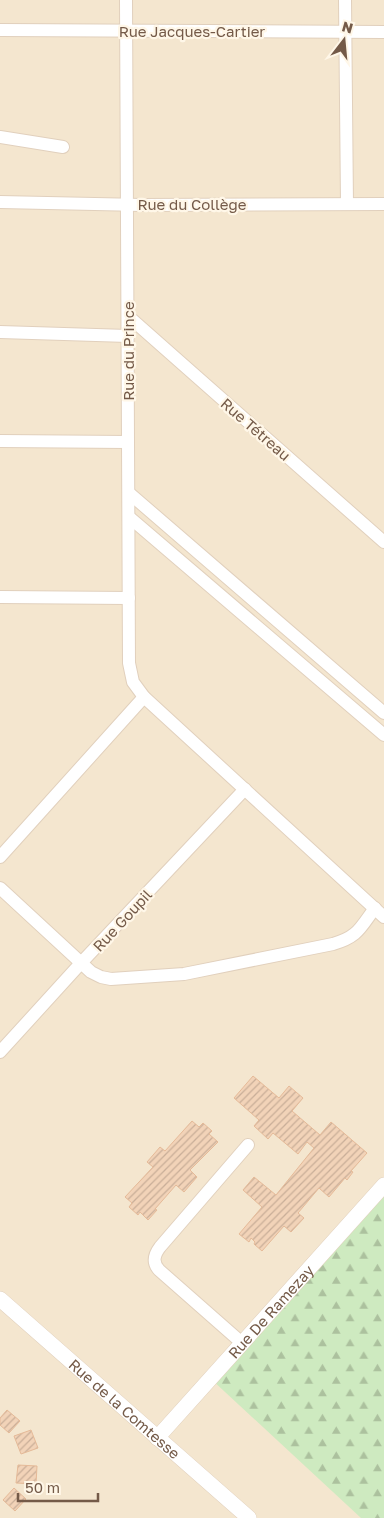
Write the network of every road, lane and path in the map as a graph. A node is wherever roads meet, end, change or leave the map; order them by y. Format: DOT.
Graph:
graph roads {
  1 [pos="126,0"];
  2 [pos="345,0"];
  3 [pos="0,30"];
  4 [pos="126,31"];
  5 [pos="345,32"];
  6 [pos="384,32"];
  7 [pos="0,138"];
  8 [pos="64,148"];
  9 [pos="0,202"];
  10 [pos="127,204"];
  11 [pos="347,204"];
  12 [pos="384,204"];
  13 [pos="128,316"];
  14 [pos="0,332"];
  15 [pos="128,336"];
  16 [pos="0,440"];
  17 [pos="128,442"];
  18 [pos="128,493"];
  19 [pos="129,517"];
  20 [pos="384,542"];
  21 [pos="244,593"];
  22 [pos="0,597"];
  23 [pos="129,598"];
  24 [pos="232,606"];
  25 [pos="323,661"];
  26 [pos="312,673"];
  27 [pos="144,697"];
  28 [pos="384,713"];
  29 [pos="384,735"];
  30 [pos="245,789"];
  31 [pos="0,857"];
  32 [pos="0,888"];
  33 [pos="379,913"];
  34 [pos="81,963"];
  35 [pos="0,1052"];
  36 [pos="248,1145"];
  37 [pos="384,1185"];
  38 [pos="0,1299"];
  39 [pos="242,1343"];
  40 [pos="157,1438"];
  41 [pos="249,1518"];
  1 -- 4 [label="street, Rue du Prince"];
  2 -- 5 [label="street"];
  3 -- 4 [label="street, Rue Jacques-Cartier"];
  4 -- 5 [label="street, Rue Jacques-Cartier"];
  4 -- 10 [label="street, Rue du Prince"];
  5 -- 6 [label="street, Rue Jacques-Cartier"];
  5 -- 11 [label="street"];
  7 -- 8 [label="street"];
  9 -- 10 [label="street, Rue du Collège"];
  10 -- 11 [label="street, Rue du Collège"];
  10 -- 13 [label="street, Rue du Prince"];
  11 -- 12 [label="street, Rue du Collège"];
  13 -- 15 [label="street, Rue du Prince"];
  13 -- 20 [label="street, Rue Tétreau"];
  14 -- 15 [label="street"];
  15 -- 17 [label="street, Rue du Prince"];
  16 -- 17 [label="street"];
  17 -- 18 [label="street, Rue du Prince"];
  18 -- 19 [label="street, Rue du Prince"];
  18 -- 21 [label="street"];
  19 -- 23 [label="street, Rue du Prince"];
  19 -- 24 [label="street"];
  21 -- 24 [label="street"];
  21 -- 25 [label="street"];
  22 -- 23 [label="street"];
  23 -- 27 [label="street, Rue du Prince"];
  24 -- 26 [label="street"];
  25 -- 26 [label="street"];
  25 -- 28 [label="street"];
  26 -- 29 [label="street"];
  27 -- 30 [label="street, Rue du Prince"];
  27 -- 31 [label="street"];
  30 -- 33 [label="street, Rue du Prince"];
  30 -- 34 [label="street, Rue Goupil"];
  32 -- 34 [label="street"];
  33 -- 34 [label="street"];
  34 -- 35 [label="street, Rue Goupil"];
  36 -- 39 [label="street"];
  37 -- 39 [label="street, Rue De Ramezay"];
  38 -- 40 [label="street, Rue de la Comtesse"];
  39 -- 40 [label="street, Rue De Ramezay"];
  40 -- 41 [label="street, Rue de la Comtesse"];
}
